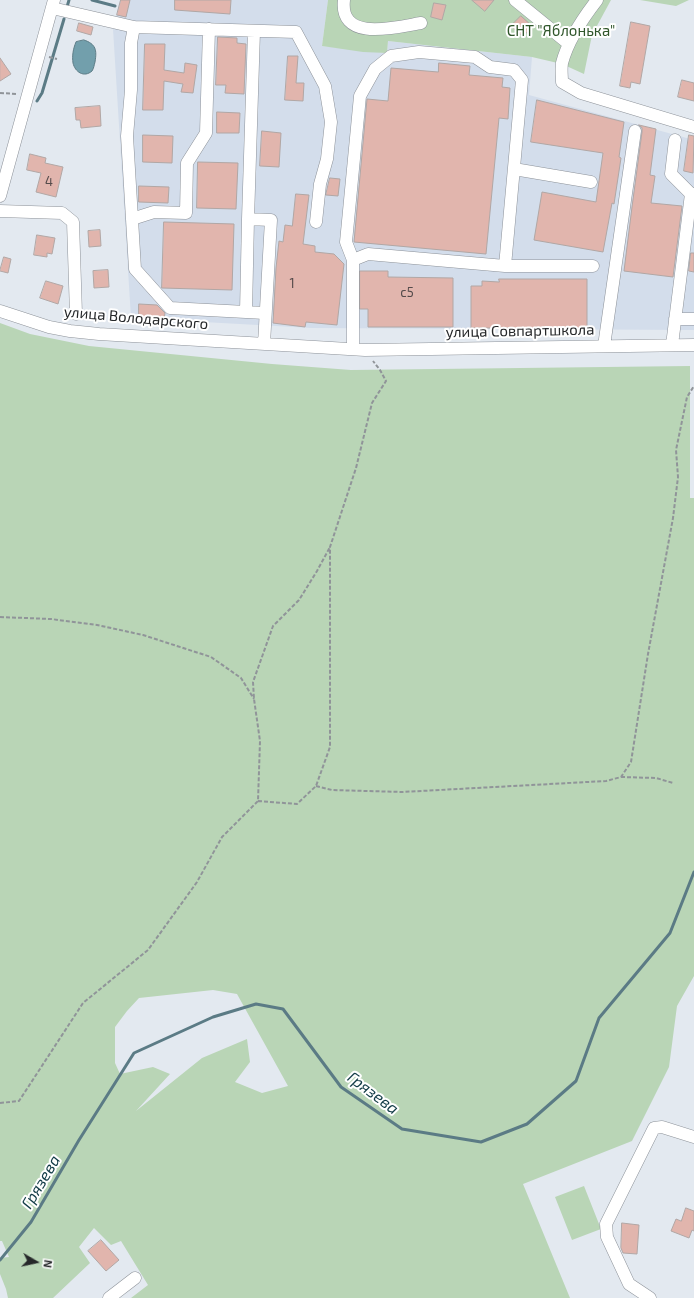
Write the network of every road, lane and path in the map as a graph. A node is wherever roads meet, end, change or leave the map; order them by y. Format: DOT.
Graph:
graph roads {
  1 [pos="344,0"];
  2 [pos="516,0"];
  3 [pos="597,0"];
  4 [pos="53,4"];
  5 [pos="422,23"];
  6 [pos="134,27"];
  7 [pos="209,29"];
  8 [pos="254,31"];
  9 [pos="569,44"];
  10 [pos="48,57"];
  11 [pos="57,59"];
  12 [pos="0,93"];
  13 [pos="27,95"];
  14 [pos="694,127"];
  15 [pos="635,131"];
  16 [pos="675,140"];
  17 [pos="514,169"];
  18 [pos="591,182"];
  19 [pos="692,194"];
  20 [pos="0,196"];
  21 [pos="0,211"];
  22 [pos="132,219"];
  23 [pos="248,219"];
  24 [pos="316,222"];
  25 [pos="353,260"];
  26 [pos="505,266"];
  27 [pos="593,266"];
  28 [pos="0,311"];
  29 [pos="246,312"];
  30 [pos="265,313"];
  31 [pos="76,314"];
  32 [pos="675,319"];
  33 [pos="694,319"];
  34 [pos="267,344"];
  35 [pos="672,345"];
  36 [pos="694,345"];
  37 [pos="604,346"];
  38 [pos="349,349"];
  39 [pos="365,350"];
  40 [pos="694,386"];
  41 [pos="330,548"];
  42 [pos="0,617"];
  43 [pos="254,699"];
  44 [pos="621,777"];
  45 [pos="673,783"];
  46 [pos="316,786"];
  47 [pos="258,801"];
  48 [pos="0,1103"];
  49 [pos="692,1132"];
  50 [pos="136,1278"];
  51 [pos="109,1298"];
  52 [pos="650,1298"];
  1 -- 5 [label="street"];
  2 -- 9 [label="street"];
  3 -- 9 [label="street"];
  4 -- 6 [label="street"];
  4 -- 13 [label="street"];
  6 -- 7 [label="street"];
  6 -- 22 [label="street"];
  7 -- 8 [label="street"];
  7 -- 22 [label="street"];
  8 -- 23 [label="street"];
  8 -- 24 [label="street"];
  9 -- 14 [label="street"];
  10 -- 11 [label="path"];
  12 -- 13 [label="path"];
  13 -- 20 [label="street"];
  15 -- 37 [label="street"];
  16 -- 19 [label="street"];
  17 -- 18 [label="street"];
  17 -- 25 [label="street"];
  17 -- 26 [label="street"];
  19 -- 32 [label="street"];
  21 -- 31 [label="street"];
  22 -- 29 [label="street"];
  23 -- 29 [label="street"];
  23 -- 30 [label="street"];
  25 -- 26 [label="street"];
  25 -- 38 [label="street"];
  26 -- 27 [label="street"];
  28 -- 34 [label="street, улица Володарского"];
  29 -- 30 [label="street"];
  30 -- 34 [label="street"];
  32 -- 33 [label="street"];
  32 -- 35 [label="street"];
  34 -- 38 [label="street, улица Володарского"];
  35 -- 36 [label="street, улица Совпартшкола"];
  35 -- 37 [label="street, улица Совпартшкола"];
  37 -- 39 [label="street, улица Совпартшкола"];
  38 -- 39 [label="street, улица Совпартшкола"];
  39 -- 41 [label="path"];
  40 -- 44 [label="path"];
  41 -- 43 [label="path"];
  41 -- 46 [label="path"];
  42 -- 43 [label="path"];
  43 -- 47 [label="path"];
  44 -- 45 [label="path"];
  44 -- 46 [label="path"];
  46 -- 47 [label="path"];
  47 -- 48 [label="path"];
  49 -- 52 [label="street"];
  50 -- 51 [label="street"];
}
